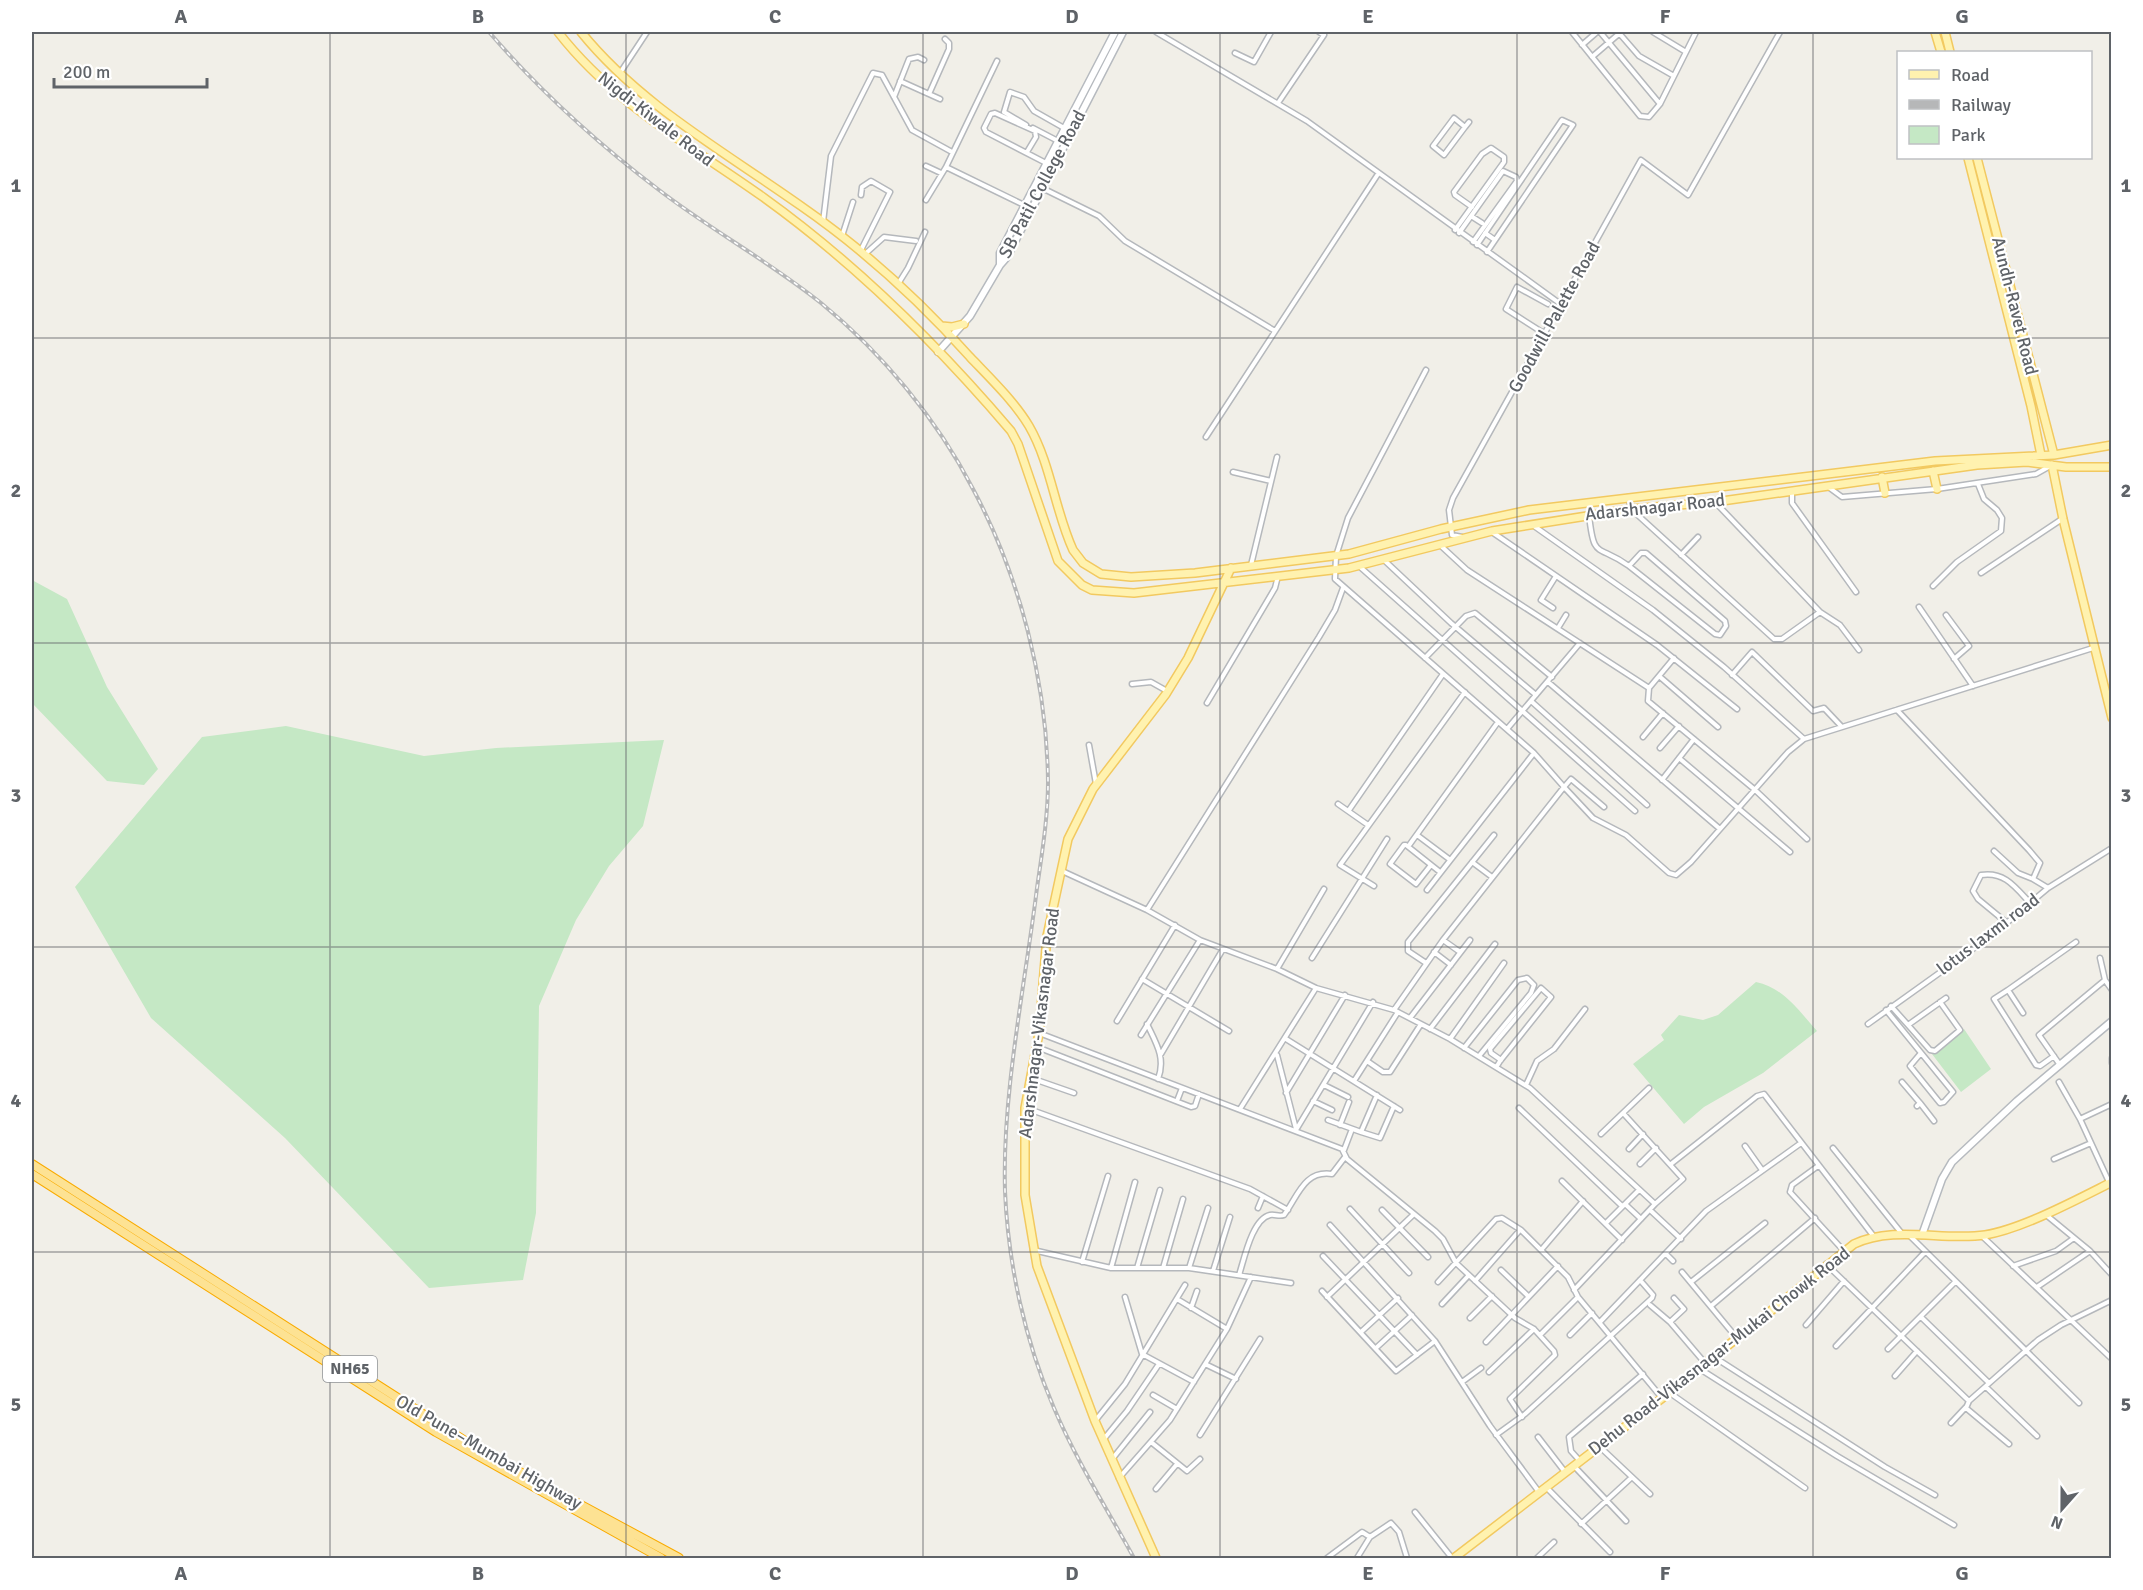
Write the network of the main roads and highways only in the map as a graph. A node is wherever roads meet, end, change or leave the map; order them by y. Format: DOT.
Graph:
graph roads {
  1 [pos="558,32"];
  2 [pos="581,32"];
  3 [pos="1935,32"];
  4 [pos="1945,32"];
  5 [pos="1941,51"];
  6 [pos="1950,51"];
  7 [pos="1968,159"];
  8 [pos="1977,159"];
  9 [pos="964,324"];
  10 [pos="942,326"];
  11 [pos="953,338"];
  12 [pos="2112,445"];
  13 [pos="2040,455"];
  14 [pos="2054,455"];
  15 [pos="2052,465"];
  16 [pos="2112,467"];
  17 [pos="1934,471"];
  18 [pos="1882,477"];
  19 [pos="1937,489"];
  20 [pos="1885,493"];
  21 [pos="1231,568"];
  22 [pos="1224,584"];
  23 [pos="2112,718"];
  24 [pos="32,1164"];
  25 [pos="32,1174"];
  26 [pos="2110,1182"];
  27 [pos="1457,1557"];
  28 [pos="661,1558"];
  29 [pos="679,1558"];
  30 [pos="1156,1558"];
  1 -- 22 [label="main road, Nigdi-Kiwale Road"];
  2 -- 10 [label="main road, Nigdi-Kiwale Road"];
  3 -- 5 [label="main road"];
  4 -- 6 [label="main road"];
  7 -- 13 [label="main road, Aundh-Ravet Road"];
  8 -- 14 [label="main road, Aundh-Ravet Road"];
  9 -- 10 [label="main road"];
  10 -- 11 [label="main road, Nigdi-Kiwale Road"];
  11 -- 21 [label="main road, Adarshnagar Road"];
  12 -- 14 [label="main road, Adarshnagar Road"];
  13 -- 14 [label="main road, Adarshnagar Road"];
  13 -- 21 [label="main road, Adarshnagar Road"];
  15 -- 16 [label="main road, Adarshnagar Road"];
  15 -- 17 [label="main road, Adarshnagar Road"];
  15 -- 23 [label="main road"];
  17 -- 18 [label="main road, Adarshnagar Road"];
  17 -- 19 [label="main road"];
  18 -- 20 [label="main road"];
  18 -- 22 [label="main road, Adarshnagar Road"];
  21 -- 22 [label="main road, Adarshnagar-Vikasnagar Road"];
  22 -- 30 [label="main road, Adarshnagar-Vikasnagar Road"];
  24 -- 29 [label="highway, Old Pune–Mumbai Highway / NH65"];
  25 -- 28 [label="highway, Old Pune–Mumbai Highway / NH65"];
  26 -- 27 [label="main road, Dehu Road-Vikasnagar-Mukai Chowk Road"];
}
